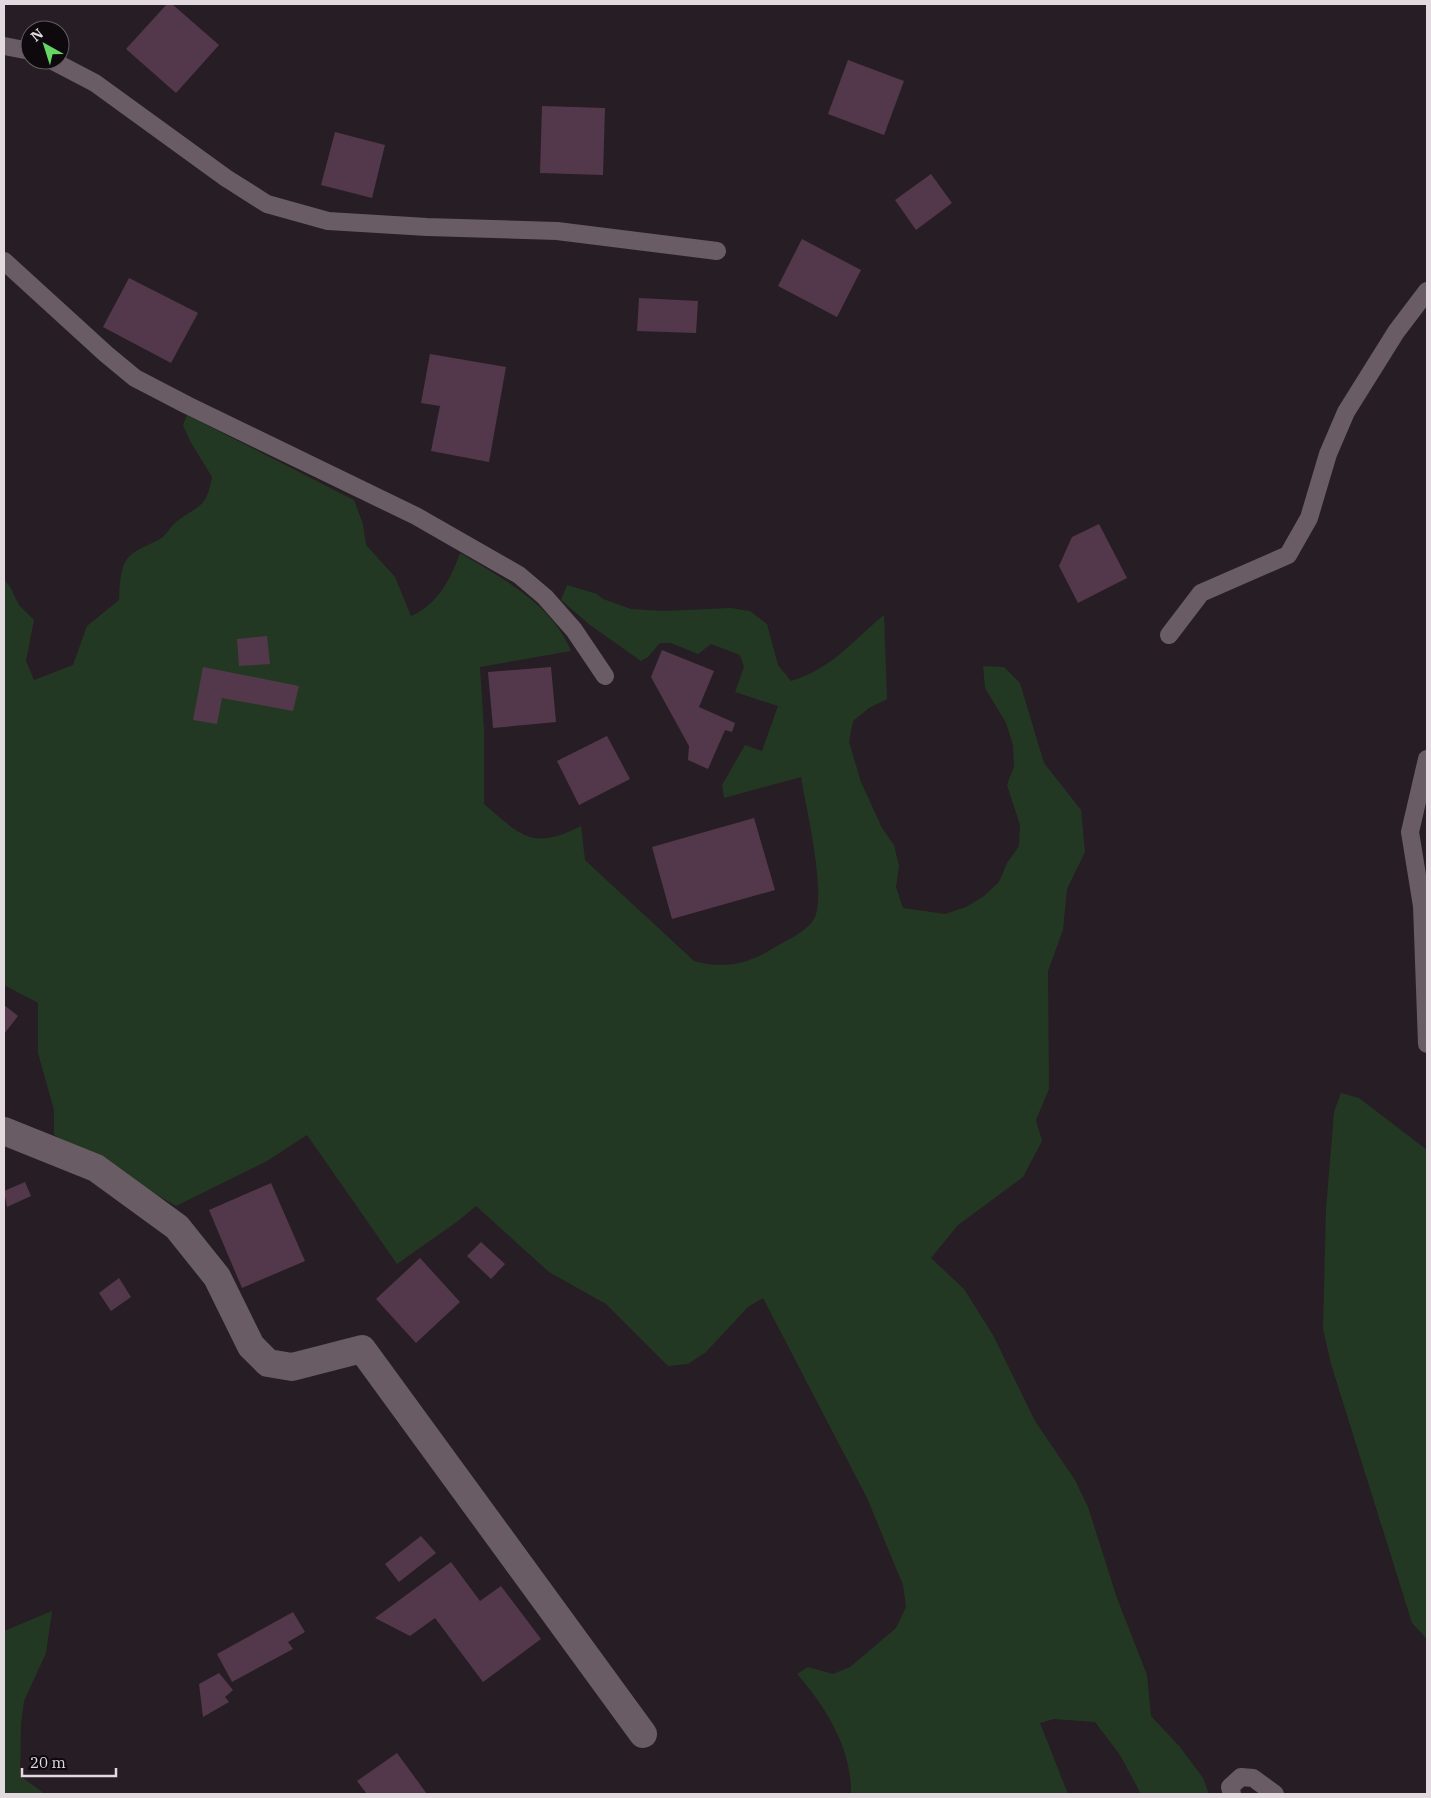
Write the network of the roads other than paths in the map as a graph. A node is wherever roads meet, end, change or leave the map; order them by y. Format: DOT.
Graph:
graph roads {
  1 [pos="4,46"];
  2 [pos="20,49"];
  3 [pos="69,70"];
  4 [pos="718,251"];
  5 [pos="4,261"];
  6 [pos="1427,291"];
  7 [pos="1169,634"];
  8 [pos="605,676"];
  9 [pos="1427,759"];
  10 [pos="1427,1044"];
  11 [pos="4,1131"];
  12 [pos="643,1734"];
  13 [pos="1232,1794"];
  14 [pos="1275,1794"];
  1 -- 2 [label="lane"];
  3 -- 4 [label="lane"];
  5 -- 8 [label="lane"];
  6 -- 7 [label="lane"];
  9 -- 10 [label="lane"];
  11 -- 12 [label="street"];
  13 -- 14 [label="lane"];
}
